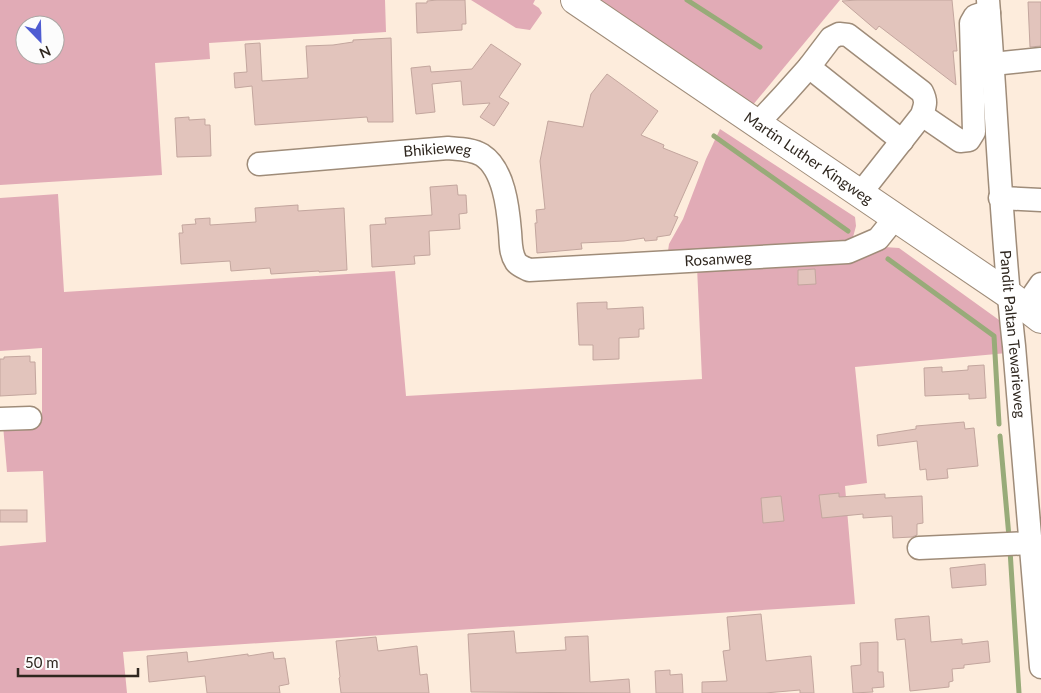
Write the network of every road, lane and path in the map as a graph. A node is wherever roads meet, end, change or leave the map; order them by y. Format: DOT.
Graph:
graph roads {
  1 [pos="575,0"];
  2 [pos="989,6"];
  3 [pos="1041,59"];
  4 [pos="993,64"];
  5 [pos="809,67"];
  6 [pos="922,115"];
  7 [pos="757,124"];
  8 [pos="902,141"];
  9 [pos="260,164"];
  10 [pos="860,194"];
  11 [pos="1000,198"];
  12 [pos="1041,200"];
  13 [pos="895,218"];
  14 [pos="529,270"];
  15 [pos="1041,284"];
  16 [pos="1024,307"];
  17 [pos="30,418"];
  18 [pos="0,419"];
  19 [pos="1031,543"];
  20 [pos="918,548"];
  21 [pos="1041,667"];
  1 -- 7 [label="main road, Martin Luther Kingweg"];
  2 -- 4 [label="street, Pandit Paltan Tewarieweg"];
  2 -- 6 [label="street"];
  3 -- 4 [label="street"];
  4 -- 11 [label="street, Pandit Paltan Tewarieweg"];
  5 -- 6 [label="street"];
  5 -- 7 [label="street"];
  5 -- 8 [label="street"];
  6 -- 8 [label="street"];
  7 -- 10 [label="main road, Martin Luther Kingweg"];
  8 -- 10 [label="street"];
  9 -- 14 [label="street, Bhikieweg"];
  10 -- 13 [label="main road, Martin Luther Kingweg"];
  11 -- 12 [label="street"];
  11 -- 16 [label="street, Pandit Paltan Tewarieweg"];
  13 -- 14 [label="street, Rosanweg"];
  13 -- 16 [label="main road, Martin Luther Kingweg"];
  15 -- 16 [label="street"];
  16 -- 19 [label="street, Pandit Paltan Tewarieweg"];
  17 -- 18 [label="street"];
  19 -- 20 [label="street"];
  19 -- 21 [label="street, Pandit Paltan Tewarieweg"];
}
